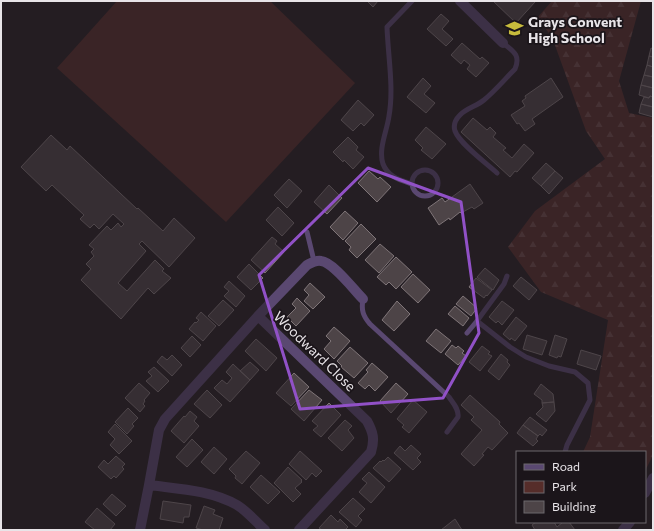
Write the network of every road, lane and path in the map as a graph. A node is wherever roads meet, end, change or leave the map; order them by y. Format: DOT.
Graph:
graph roads {
  1 [pos="412,1"];
  2 [pos="460,1"];
  3 [pos="503,43"];
  4 [pos="497,173"];
  5 [pos="412,184"];
  6 [pos="307,232"];
  7 [pos="314,262"];
  8 [pos="507,276"];
  9 [pos="363,299"];
  10 [pos="258,316"];
  11 [pos="477,321"];
  12 [pos="467,333"];
  13 [pos="447,432"];
  14 [pos="565,451"];
  15 [pos="653,478"];
  16 [pos="149,485"];
  17 [pos="646,491"];
  18 [pos="140,530"];
  19 [pos="265,530"];
  20 [pos="299,530"];
  1 -- 5 [label="lane"];
  2 -- 3 [label="street"];
  3 -- 4 [label="lane"];
  5 -- 5 [label="lane"];
  6 -- 7 [label="lane"];
  7 -- 9 [label="street"];
  7 -- 10 [label="street"];
  8 -- 11 [label="lane"];
  9 -- 13 [label="lane"];
  10 -- 16 [label="street, Woodward Close"];
  10 -- 20 [label="street, Woodward Close"];
  11 -- 12 [label="lane"];
  11 -- 14 [label="lane"];
  15 -- 17 [label="street"];
  16 -- 18 [label="street, Woodward Close"];
  16 -- 19 [label="street"];
}
